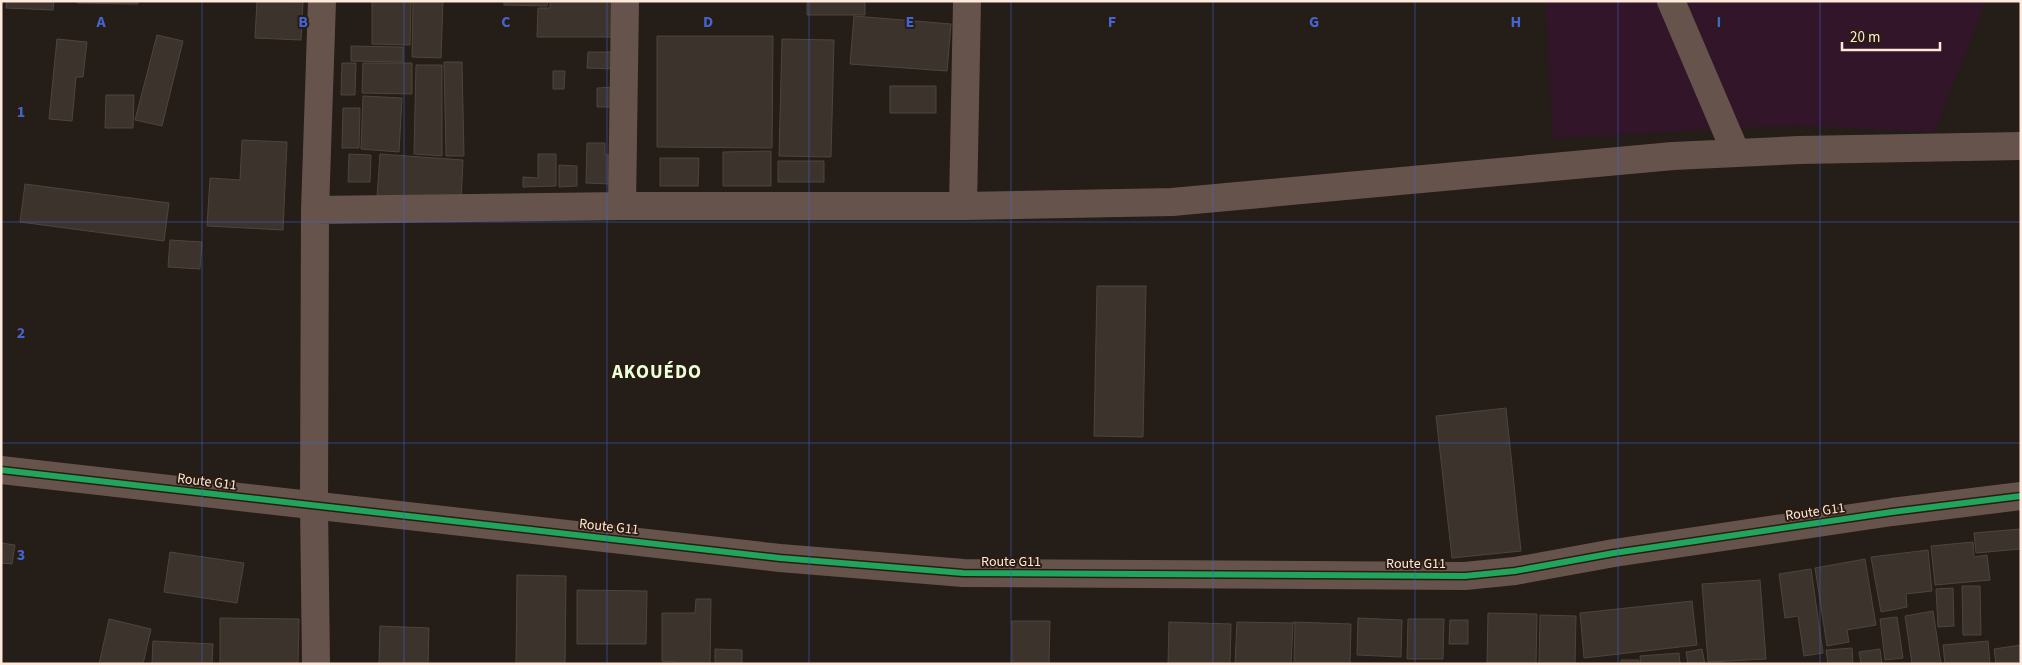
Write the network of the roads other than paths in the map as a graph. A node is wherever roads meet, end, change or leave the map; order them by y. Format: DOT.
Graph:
graph roads {
  1 [pos="322,1"];
  2 [pos="626,1"];
  3 [pos="967,1"];
  4 [pos="1671,1"];
  5 [pos="2021,146"];
  6 [pos="1736,153"];
  7 [pos="622,206"];
  8 [pos="963,206"];
  9 [pos="315,210"];
  10 [pos="1,470"];
  11 [pos="2021,496"];
  12 [pos="314,506"];
  13 [pos="316,664"];
  1 -- 9 [label="street"];
  2 -- 7 [label="street"];
  3 -- 8 [label="street"];
  4 -- 6 [label="street"];
  5 -- 6 [label="street"];
  6 -- 8 [label="street"];
  7 -- 8 [label="street"];
  7 -- 9 [label="street"];
  9 -- 12 [label="street"];
  10 -- 12 [label="street, Route G11"];
  11 -- 12 [label="street, Route G11"];
  12 -- 13 [label="street"];
}
